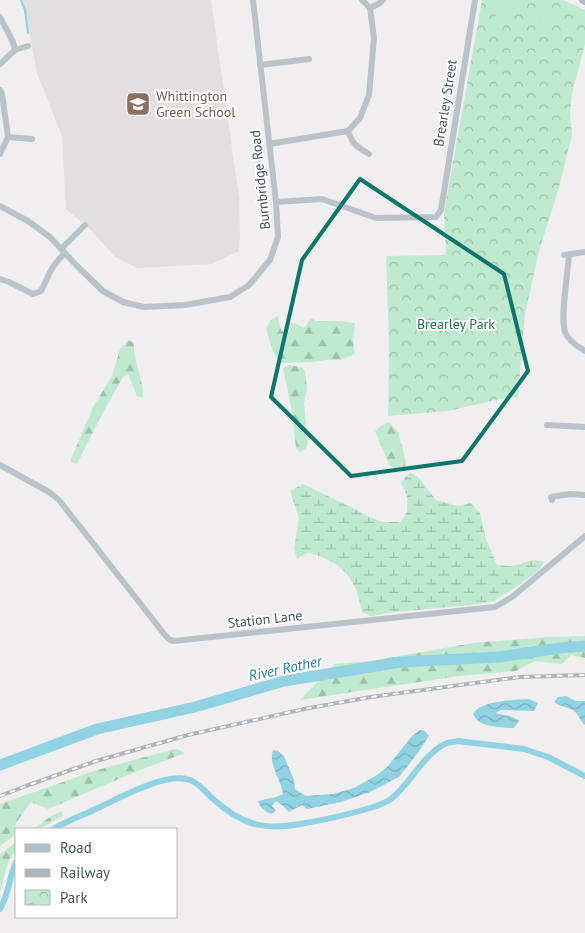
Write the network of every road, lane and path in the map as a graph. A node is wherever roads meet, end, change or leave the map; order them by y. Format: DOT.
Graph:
graph roads {
  1 [pos="253,0"];
  2 [pos="362,0"];
  3 [pos="384,0"];
  4 [pos="475,0"];
  5 [pos="370,8"];
  6 [pos="0,16"];
  7 [pos="28,46"];
  8 [pos="15,50"];
  9 [pos="309,59"];
  10 [pos="0,64"];
  11 [pos="260,65"];
  12 [pos="0,90"];
  13 [pos="348,131"];
  14 [pos="8,137"];
  15 [pos="32,139"];
  16 [pos="269,144"];
  17 [pos="0,154"];
  18 [pos="369,154"];
  19 [pos="276,202"];
  20 [pos="0,206"];
  21 [pos="85,225"];
  22 [pos="63,251"];
  23 [pos="585,252"];
  24 [pos="0,279"];
  25 [pos="585,351"];
  26 [pos="547,425"];
  27 [pos="585,427"];
  28 [pos="0,465"];
  29 [pos="585,495"];
  30 [pos="552,500"];
  31 [pos="585,536"];
  1 -- 11 [label="street, Burnbridge Road"];
  2 -- 5 [label="street"];
  3 -- 5 [label="street"];
  4 -- 19 [label="street, Brearley Street"];
  5 -- 13 [label="street"];
  6 -- 8 [label="street"];
  7 -- 8 [label="street"];
  8 -- 10 [label="street"];
  9 -- 11 [label="street"];
  11 -- 16 [label="street, Burnbridge Road"];
  12 -- 14 [label="street"];
  13 -- 16 [label="street"];
  13 -- 18 [label="street"];
  14 -- 15 [label="street"];
  14 -- 17 [label="street"];
  16 -- 19 [label="street, Burnbridge Road"];
  19 -- 22 [label="street, Burnbridge Road"];
  20 -- 22 [label="street, Burnbridge Road"];
  21 -- 22 [label="street"];
  22 -- 24 [label="street"];
  23 -- 25 [label="street"];
  26 -- 27 [label="street"];
  28 -- 31 [label="street, Station Lane"];
  29 -- 30 [label="street"];
}
